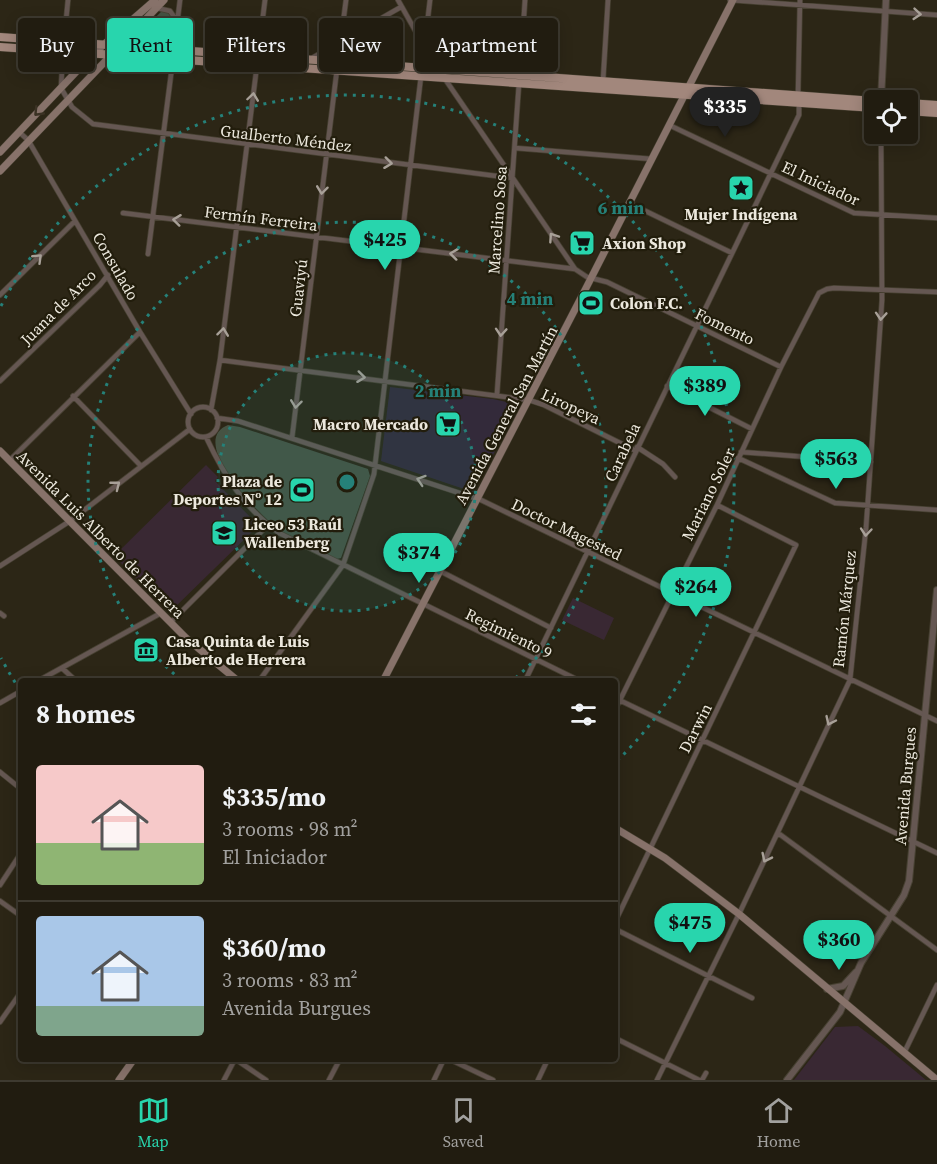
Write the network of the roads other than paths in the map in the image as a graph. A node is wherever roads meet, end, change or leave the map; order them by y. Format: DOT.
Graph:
graph roads {
  1 [pos="68,0"];
  2 [pos="164,0"];
  3 [pos="180,0"];
  4 [pos="265,0"];
  5 [pos="346,0"];
  6 [pos="398,0"];
  7 [pos="430,0"];
  8 [pos="525,0"];
  9 [pos="608,0"];
  10 [pos="732,0"];
  11 [pos="843,0"];
  12 [pos="885,0"];
  13 [pos="800,3"];
  14 [pos="156,4"];
  15 [pos="401,7"];
  16 [pos="843,9"];
  17 [pos="885,11"];
  18 [pos="937,15"];
  19 [pos="66,18"];
  20 [pos="144,18"];
  21 [pos="174,18"];
  22 [pos="178,18"];
  23 [pos="263,18"];
  24 [pos="344,18"];
  25 [pos="381,18"];
  26 [pos="428,18"];
  27 [pos="415,32"];
  28 [pos="0,37"];
  29 [pos="18,38"];
  30 [pos="0,47"];
  31 [pos="18,48"];
  32 [pos="95,48"];
  33 [pos="95,49"];
  34 [pos="95,49"];
  35 [pos="99,49"];
  36 [pos="107,49"];
  37 [pos="107,49"];
  38 [pos="319,53"];
  39 [pos="107,59"];
  40 [pos="307,59"];
  41 [pos="310,59"];
  42 [pos="319,61"];
  43 [pos="62,72"];
  44 [pos="171,72"];
  45 [pos="256,72"];
  46 [pos="337,72"];
  47 [pos="422,72"];
  48 [pos="426,72"];
  49 [pos="434,72"];
  50 [pos="444,77"];
  51 [pos="519,79"];
  52 [pos="603,81"];
  53 [pos="61,88"];
  54 [pos="881,90"];
  55 [pos="686,91"];
  56 [pos="799,99"];
  57 [pos="67,100"];
  58 [pos="864,101"];
  59 [pos="918,104"];
  60 [pos="937,105"];
  61 [pos="864,107"];
  62 [pos="918,112"];
  63 [pos="937,113"];
  64 [pos="669,124"];
  65 [pos="19,132"];
  66 [pos="164,134"];
  67 [pos="28,140"];
  68 [pos="881,144"];
  69 [pos="246,145"];
  70 [pos="515,148"];
  71 [pos="0,152"];
  72 [pos="327,155"];
  73 [pos="652,159"];
  74 [pos="409,165"];
  75 [pos="0,171"];
  76 [pos="771,172"];
  77 [pos="512,178"];
  78 [pos="629,203"];
  79 [pos="123,213"];
  80 [pos="882,216"];
  81 [pos="153,217"];
  82 [pos="937,218"];
  83 [pos="75,221"];
  84 [pos="236,227"];
  85 [pos="316,237"];
  86 [pos="399,247"];
  87 [pos="732,253"];
  88 [pos="148,254"];
  89 [pos="506,261"];
  90 [pos="575,269"];
  91 [pos="108,275"];
  92 [pos="592,278"];
  93 [pos="882,290"];
  94 [pos="937,292"];
  95 [pos="0,295"];
  96 [pos="697,326"];
  97 [pos="140,332"];
  98 [pos="220,360"];
  99 [pos="782,367"];
  100 [pos="300,370"];
  101 [pos="385,380"];
  102 [pos="0,381"];
  103 [pos="667,386"];
  104 [pos="496,394"];
  105 [pos="74,396"];
  106 [pos="529,400"];
  107 [pos="211,410"];
  108 [pos="191,414"];
  109 [pos="217,418"];
  110 [pos="190,429"];
  111 [pos="752,429"];
  112 [pos="206,437"];
  113 [pos="292,438"];
  114 [pos="637,449"];
  115 [pos="0,451"];
  116 [pos="741,452"];
  117 [pos="738,458"];
  118 [pos="9,460"];
  119 [pos="871,462"];
  120 [pos="375,465"];
  121 [pos="141,466"];
  122 [pos="675,477"];
  123 [pos="477,499"];
  124 [pos="717,505"];
  125 [pos="868,505"];
  126 [pos="937,510"];
  127 [pos="70,521"];
  128 [pos="268,525"];
  129 [pos="588,553"];
  130 [pos="343,565"];
  131 [pos="0,566"];
  132 [pos="440,571"];
  133 [pos="937,590"];
  134 [pos="672,594"];
  135 [pos="422,604"];
  136 [pos="161,613"];
  137 [pos="171,622"];
  138 [pos="551,628"];
  139 [pos="754,634"];
  140 [pos="536,659"];
  141 [pos="62,668"];
  142 [pos="44,678"];
  143 [pos="73,678"];
  144 [pos="234,678"];
  145 [pos="261,678"];
  146 [pos="384,678"];
  147 [pos="526,678"];
  148 [pos="574,678"];
  149 [pos="850,680"];
  150 [pos="18,693"];
  151 [pos="618,697"];
  152 [pos="618,699"];
  153 [pos="0,702"];
  154 [pos="925,715"];
  155 [pos="937,721"];
  156 [pos="703,739"];
  157 [pos="0,772"];
  158 [pos="18,787"];
  159 [pos="800,787"];
  160 [pos="618,830"];
  161 [pos="778,833"];
  162 [pos="913,841"];
  163 [pos="650,848"];
  164 [pos="937,853"];
  165 [pos="18,858"];
  166 [pos="0,885"];
  167 [pos="0,901"];
  168 [pos="18,914"];
  169 [pos="739,914"];
  170 [pos="618,916"];
  171 [pos="891,916"];
  172 [pos="618,930"];
  173 [pos="937,950"];
  174 [pos="857,972"];
  175 [pos="708,975"];
  176 [pos="937,986"];
  177 [pos="827,989"];
  178 [pos="18,996"];
  179 [pos="752,998"];
  180 [pos="844,1004"];
  181 [pos="0,1022"];
  182 [pos="618,1040"];
  183 [pos="904,1053"];
  184 [pos="132,1062"];
  185 [pos="233,1062"];
  186 [pos="239,1062"];
  187 [pos="338,1062"];
  188 [pos="443,1062"];
  189 [pos="455,1062"];
  190 [pos="547,1062"];
  191 [pos="665,1063"];
  192 [pos="706,1073"];
  193 [pos="119,1080"];
  194 [pos="224,1080"];
  195 [pos="266,1080"];
  196 [pos="329,1080"];
  197 [pos="434,1080"];
  198 [pos="493,1080"];
  199 [pos="538,1080"];
  200 [pos="657,1080"];
  201 [pos="700,1080"];
  202 [pos="788,1080"];
  203 [pos="937,1080"];
  1 -- 19 [label="street"];
  2 -- 14 [label="main road"];
  3 -- 22 [label="street"];
  4 -- 23 [label="street"];
  5 -- 24 [label="street, Guaviyú"];
  6 -- 15 [label="street"];
  7 -- 26 [label="street"];
  8 -- 51 [label="street, Marcelino Sosa"];
  9 -- 52 [label="street"];
  10 -- 13 [label="street"];
  10 -- 55 [label="main road, Avenida General San Martín"];
  11 -- 16 [label="street"];
  12 -- 17 [label="street"];
  13 -- 16 [label="street"];
  13 -- 56 [label="street, Carabela"];
  14 -- 20 [label="main road"];
  14 -- 21 [label="street"];
  14 -- 35 [label="main road"];
  15 -- 25 [label="street"];
  15 -- 27 [label="street"];
  16 -- 17 [label="street"];
  17 -- 18 [label="street, one-way"];
  17 -- 54 [label="street"];
  28 -- 29 [label="main road"];
  30 -- 31 [label="main road"];
  32 -- 35 [label="main road"];
  33 -- 35 [label="main road"];
  34 -- 35 [label="main road"];
  35 -- 36 [label="main road"];
  35 -- 37 [label="main road"];
  35 -- 53 [label="main road"];
  38 -- 41 [label="street"];
  39 -- 57 [label="main road"];
  40 -- 41 [label="main road"];
  41 -- 42 [label="main road"];
  43 -- 53 [label="street"];
  44 -- 66 [label="street"];
  69 -- 45 [label="street, one-way"];
  46 -- 72 [label="street, Guaviyú"];
  47 -- 74 [label="street"];
  48 -- 50 [label="main road"];
  49 -- 51 [label="main road"];
  50 -- 51 [label="main road"];
  50 -- 77 [label="street"];
  51 -- 52 [label="main road"];
  51 -- 55 [label="main road"];
  51 -- 70 [label="street, Marcelino Sosa"];
  52 -- 55 [label="main road"];
  53 -- 57 [label="street"];
  53 -- 65 [label="main road, one-way"];
  55 -- 56 [label="main road"];
  55 -- 64 [label="main road, Avenida General San Martín"];
  56 -- 58 [label="main road"];
  56 -- 61 [label="main road"];
  56 -- 76 [label="street, Carabela"];
  57 -- 66 [label="street, Gualberto Méndez"];
  57 -- 67 [label="main road"];
  59 -- 60 [label="main road"];
  62 -- 63 [label="main road"];
  64 -- 73 [label="main road, Avenida General San Martín"];
  64 -- 76 [label="street, El Iniciador"];
  65 -- 67 [label="street, Consulado"];
  65 -- 71 [label="main road"];
  66 -- 69 [label="street, Gualberto Méndez"];
  66 -- 81 [label="street"];
  67 -- 75 [label="main road"];
  67 -- 83 [label="street, Consulado"];
  68 -- 80 [label="street, Ramón Márquez"];
  69 -- 72 [label="street, Gualberto Méndez"];
  69 -- 84 [label="street"];
  70 -- 73 [label="street"];
  70 -- 77 [label="street, Marcelino Sosa"];
  72 -- 74 [label="street, Gualberto Méndez, one-way"];
  72 -- 85 [label="street, Guaviyú, one-way"];
  73 -- 78 [label="main road, Avenida General San Martín"];
  74 -- 77 [label="street, Gualberto Méndez"];
  74 -- 86 [label="street"];
  76 -- 80 [label="street, El Iniciador"];
  76 -- 87 [label="street, Carabela"];
  77 -- 89 [label="street, Marcelino Sosa"];
  90 -- 77 [label="street, one-way"];
  78 -- 87 [label="street"];
  78 -- 92 [label="main road, Avenida General San Martín"];
  79 -- 81 [label="street, Fermín Ferreira"];
  80 -- 82 [label="street, El Iniciador"];
  80 -- 93 [label="street, Ramón Márquez"];
  84 -- 81 [label="street, Fermín Ferreira, one-way"];
  81 -- 88 [label="street"];
  83 -- 91 [label="street, Consulado"];
  95 -- 83 [label="street, one-way"];
  84 -- 85 [label="street, Fermín Ferreira"];
  98 -- 84 [label="street, one-way"];
  85 -- 86 [label="street, Fermín Ferreira"];
  85 -- 100 [label="street, Guaviyú"];
  89 -- 86 [label="street, Fermín Ferreira, one-way"];
  86 -- 101 [label="street"];
  87 -- 96 [label="street, Carabela"];
  89 -- 90 [label="street, Fermín Ferreira"];
  89 -- 104 [label="street, Marcelino Sosa, one-way"];
  90 -- 92 [label="street, Fomento"];
  91 -- 97 [label="street, Consulado"];
  91 -- 102 [label="street, Juana de Arco"];
  92 -- 96 [label="street, Fomento"];
  92 -- 106 [label="main road, Avenida General San Martín"];
  93 -- 94 [label="street"];
  93 -- 99 [label="street, Mariano Soler"];
  93 -- 119 [label="street, Ramón Márquez, one-way"];
  96 -- 99 [label="street, Fomento"];
  96 -- 103 [label="street, Carabela"];
  97 -- 105 [label="street"];
  97 -- 108 [label="street, Consulado"];
  98 -- 100 [label="street, Liropeya"];
  98 -- 107 [label="street"];
  99 -- 111 [label="street, Mariano Soler"];
  100 -- 101 [label="street, Liropeya, one-way"];
  100 -- 113 [label="street, Guaviyú, one-way"];
  101 -- 104 [label="street, Liropeya"];
  101 -- 120 [label="street"];
  103 -- 111 [label="street"];
  103 -- 114 [label="street, Carabela"];
  104 -- 106 [label="street, Liropeya"];
  105 -- 118 [label="street"];
  105 -- 121 [label="street"];
  106 -- 114 [label="street, Liropeya"];
  106 -- 123 [label="main road, Avenida General San Martín"];
  107 -- 108 [label="street"];
  107 -- 109 [label="street"];
  108 -- 110 [label="street"];
  109 -- 112 [label="street"];
  109 -- 113 [label="street, Doctor Magested"];
  110 -- 112 [label="street"];
  110 -- 121 [label="street"];
  111 -- 116 [label="street, Mariano Soler"];
  112 -- 128 [label="street, Regimiento 9"];
  113 -- 120 [label="street, Doctor Magested"];
  114 -- 122 [label="street, Liropeya"];
  114 -- 129 [label="street, Carabela"];
  115 -- 118 [label="main road, Avenida Luis Alberto de Herrera"];
  116 -- 117 [label="street, Mariano Soler"];
  116 -- 119 [label="street"];
  117 -- 124 [label="street, Mariano Soler"];
  117 -- 125 [label="street"];
  118 -- 127 [label="main road, Avenida Luis Alberto de Herrera"];
  119 -- 125 [label="street, Ramón Márquez"];
  123 -- 120 [label="street, Doctor Magested, one-way"];
  120 -- 130 [label="street"];
  127 -- 121 [label="street, one-way"];
  123 -- 129 [label="street, Doctor Magested"];
  123 -- 132 [label="main road, Avenida General San Martín"];
  124 -- 134 [label="street, Mariano Soler"];
  124 -- 139 [label="street, Darwin"];
  125 -- 126 [label="street"];
  125 -- 149 [label="street, Ramón Márquez, one-way"];
  127 -- 131 [label="street"];
  127 -- 136 [label="main road, Avenida Luis Alberto de Herrera"];
  128 -- 130 [label="street, Regimiento 9"];
  128 -- 137 [label="street"];
  129 -- 134 [label="street, Doctor Magested"];
  129 -- 138 [label="street, Carabela"];
  130 -- 135 [label="street, Regimiento 9"];
  130 -- 145 [label="street"];
  132 -- 135 [label="main road, Avenida General San Martín"];
  132 -- 138 [label="street"];
  133 -- 154 [label="street, Avenida Burgues"];
  134 -- 139 [label="street, Doctor Magested"];
  134 -- 151 [label="street, Mariano Soler"];
  135 -- 140 [label="street, Regimiento 9"];
  135 -- 146 [label="main road, Avenida General San Martín"];
  136 -- 137 [label="main road, Avenida Luis Alberto de Herrera"];
  136 -- 141 [label="street"];
  137 -- 144 [label="main road, Avenida Luis Alberto de Herrera"];
  138 -- 140 [label="street, Carabela"];
  139 -- 149 [label="street, Doctor Magested"];
  139 -- 156 [label="street, Darwin"];
  140 -- 147 [label="street, Carabela"];
  140 -- 148 [label="street, Regimiento 9"];
  141 -- 142 [label="street"];
  141 -- 143 [label="street"];
  149 -- 154 [label="street, Doctor Magested"];
  149 -- 159 [label="street, Ramón Márquez, one-way"];
  150 -- 153 [label="street"];
  152 -- 156 [label="street"];
  154 -- 155 [label="street, Doctor Magested"];
  154 -- 162 [label="street, Avenida Burgues"];
  156 -- 159 [label="street"];
  156 -- 163 [label="street, Darwin"];
  157 -- 158 [label="street"];
  159 -- 161 [label="street, Ramón Márquez"];
  159 -- 162 [label="street"];
  160 -- 163 [label="main road"];
  161 -- 169 [label="street, Ramón Márquez, one-way"];
  161 -- 171 [label="street"];
  162 -- 164 [label="street"];
  162 -- 171 [label="street, Avenida Burgues"];
  163 -- 169 [label="main road"];
  163 -- 170 [label="street, Darwin"];
  165 -- 166 [label="street"];
  167 -- 168 [label="street"];
  169 -- 175 [label="street, Ramón Márquez"];
  169 -- 177 [label="main road"];
  171 -- 173 [label="street"];
  171 -- 174 [label="street, Avenida Burgues"];
  172 -- 175 [label="street"];
  174 -- 177 [label="street, Avenida Burgues"];
  174 -- 180 [label="street, Avenida Burgues"];
  175 -- 179 [label="street"];
  175 -- 191 [label="street, Ramón Márquez"];
  176 -- 183 [label="street"];
  177 -- 180 [label="main road"];
  178 -- 181 [label="street"];
  180 -- 183 [label="main road"];
  180 -- 202 [label="street, Avenida Burgues"];
  182 -- 191 [label="street"];
  183 -- 203 [label="main road"];
  184 -- 193 [label="main road"];
  185 -- 194 [label="street"];
  186 -- 195 [label="street"];
  187 -- 196 [label="street"];
  188 -- 197 [label="street"];
  189 -- 198 [label="street"];
  190 -- 199 [label="street"];
  191 -- 200 [label="street, Ramón Márquez"];
  191 -- 201 [label="street"];
  192 -- 201 [label="street"];
}
